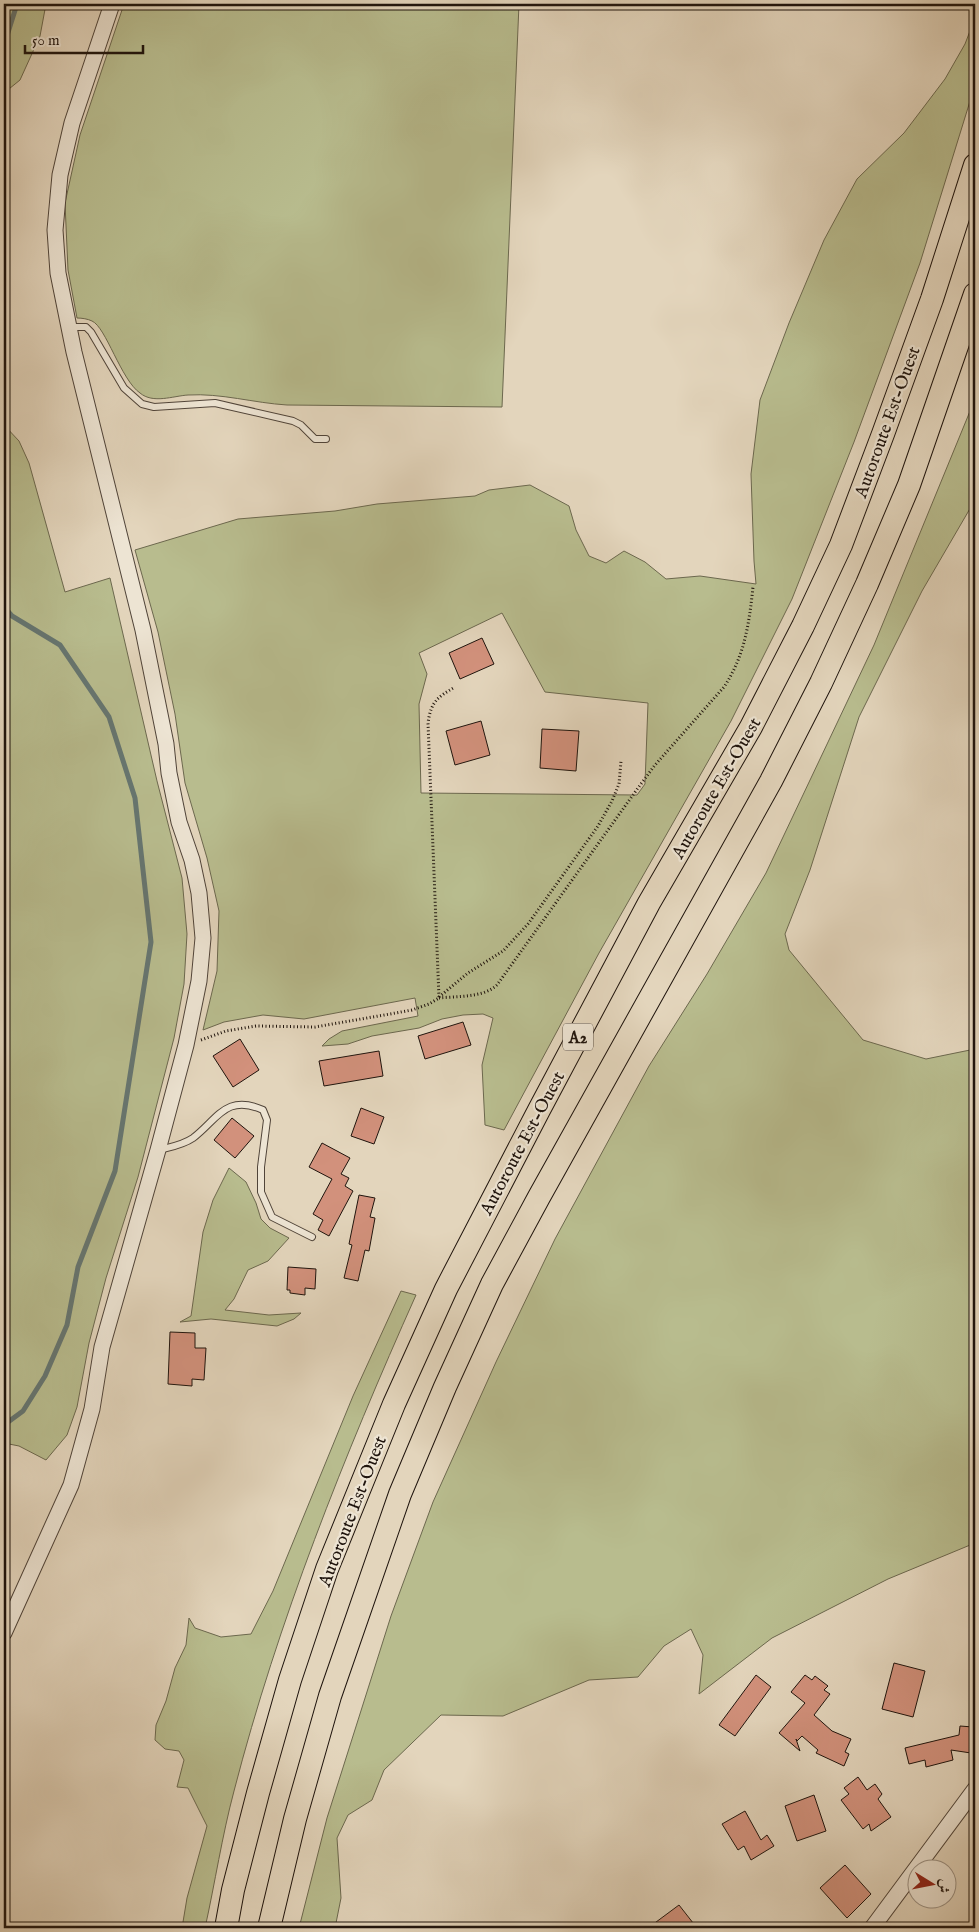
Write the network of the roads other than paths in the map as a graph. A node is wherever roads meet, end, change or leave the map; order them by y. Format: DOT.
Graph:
graph roads {
  1 [pos="112,4"];
  2 [pos="975,165"];
  3 [pos="975,294"];
  4 [pos="69,327"];
  5 [pos="326,439"];
  6 [pos="158,1150"];
  7 [pos="312,1237"];
  8 [pos="4,1634"];
  9 [pos="975,1789"];
  10 [pos="226,1928"];
  11 [pos="268,1928"];
  12 [pos="872,1928"];
  1 -- 4 [label="street"];
  2 -- 10 [label="highway, Autoroute Est-Ouest / A2"];
  3 -- 11 [label="highway, A2"];
  4 -- 5 [label="lane"];
  4 -- 6 [label="street"];
  6 -- 7 [label="lane"];
  6 -- 8 [label="street"];
  9 -- 12 [label="street"];
}
